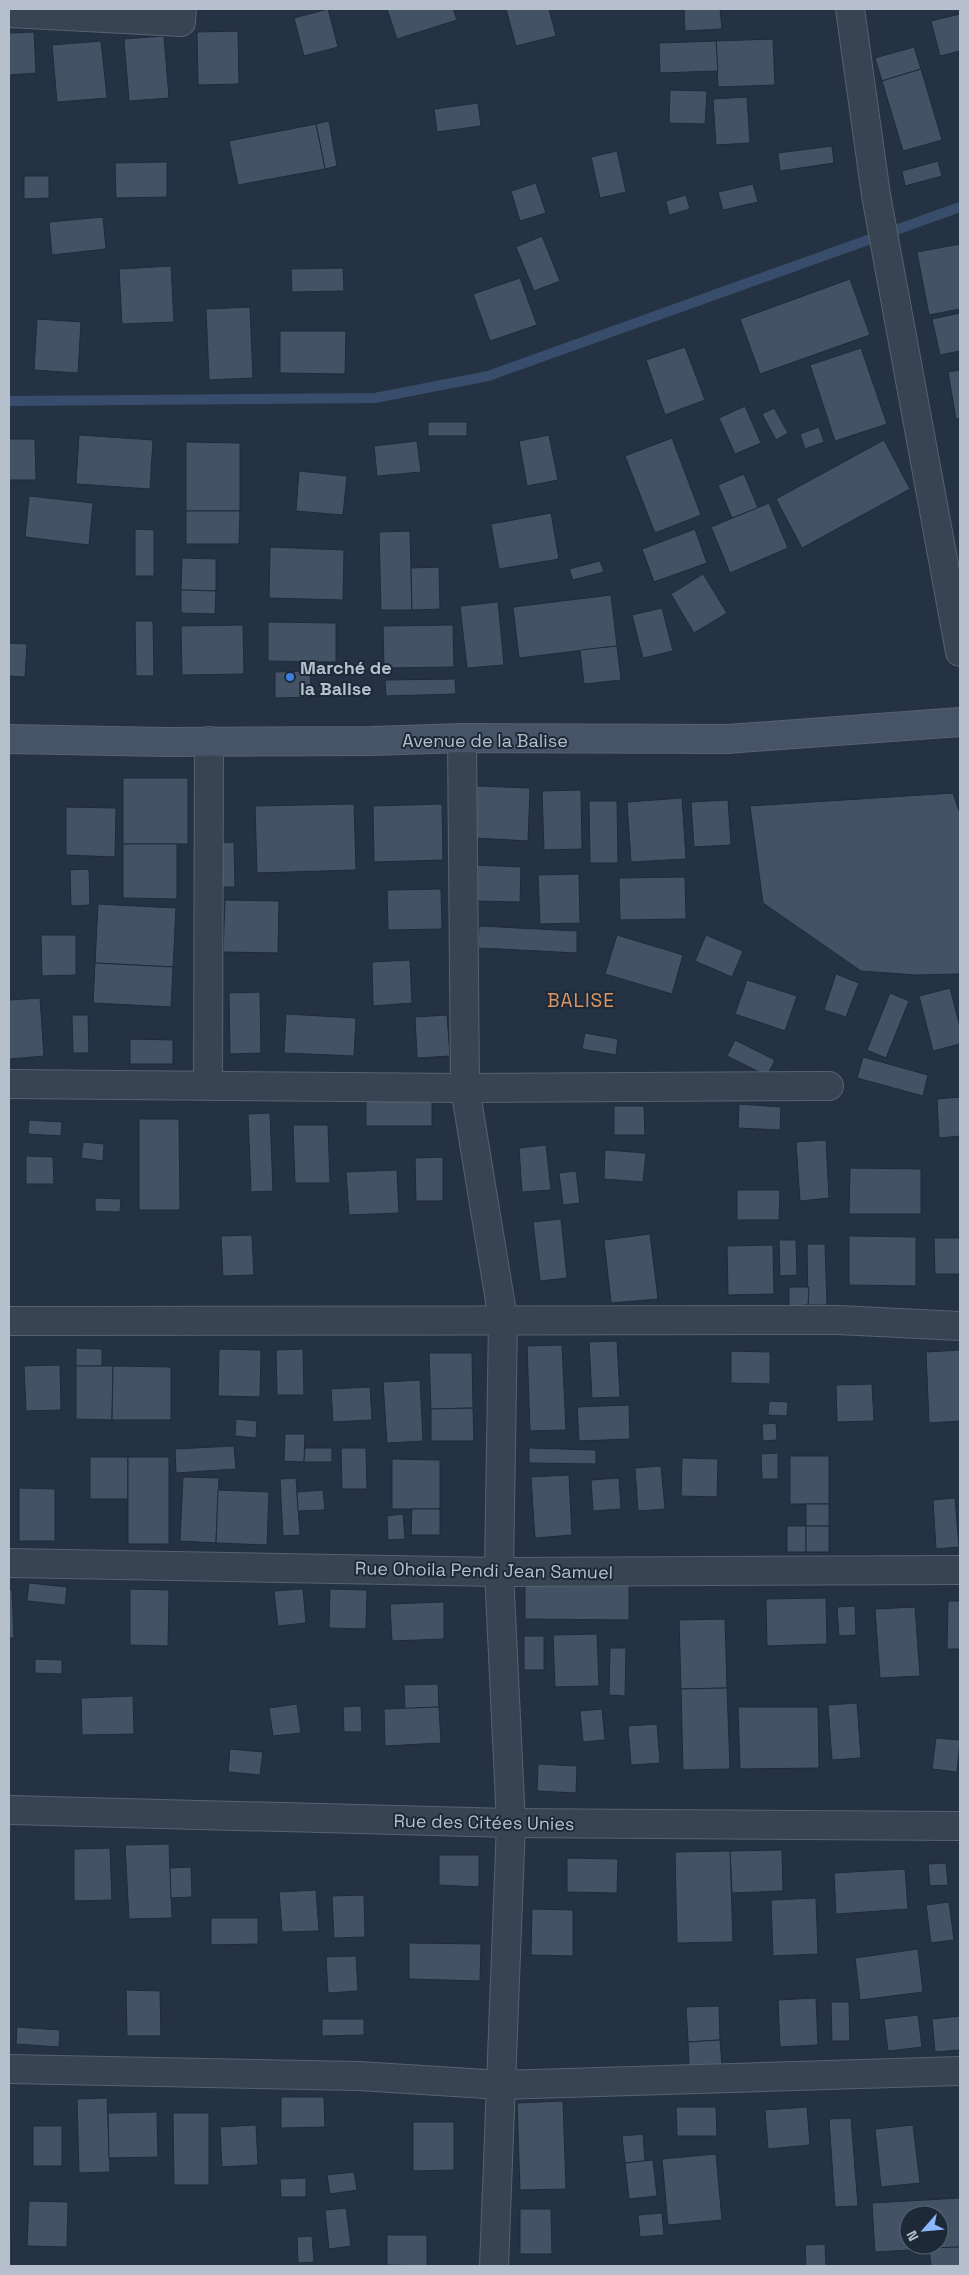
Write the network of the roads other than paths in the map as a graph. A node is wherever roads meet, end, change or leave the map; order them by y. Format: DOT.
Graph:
graph roads {
  1 [pos="182,9"];
  2 [pos="850,9"];
  3 [pos="9,13"];
  4 [pos="960,652"];
  5 [pos="960,722"];
  6 [pos="462,738"];
  7 [pos="9,739"];
  8 [pos="208,741"];
  9 [pos="9,1084"];
  10 [pos="208,1085"];
  11 [pos="828,1086"];
  12 [pos="465,1088"];
  13 [pos="503,1319"];
  14 [pos="9,1321"];
  15 [pos="960,1326"];
  16 [pos="9,1563"];
  17 [pos="960,1570"];
  18 [pos="499,1572"];
  19 [pos="9,1810"];
  20 [pos="511,1823"];
  21 [pos="960,1826"];
  22 [pos="9,2069"];
  23 [pos="960,2071"];
  24 [pos="502,2084"];
  25 [pos="494,2266"];
  1 -- 3 [label="street"];
  2 -- 4 [label="street"];
  5 -- 6 [label="street, Avenue de la Balise"];
  6 -- 8 [label="street, Avenue de la Balise"];
  6 -- 12 [label="street"];
  7 -- 8 [label="street, Avenue de la Balise"];
  8 -- 10 [label="street"];
  9 -- 10 [label="street"];
  10 -- 12 [label="street"];
  11 -- 12 [label="street"];
  12 -- 13 [label="street"];
  13 -- 14 [label="street"];
  13 -- 15 [label="street"];
  13 -- 18 [label="street"];
  16 -- 18 [label="street, Rue Ohoila Pendi Jean Samuel"];
  17 -- 18 [label="street, Rue Ohoila Pendi Jean Samuel"];
  18 -- 20 [label="street"];
  19 -- 20 [label="street, Rue des Citées Unies"];
  20 -- 21 [label="street, Rue des Citées Unies"];
  20 -- 24 [label="street"];
  22 -- 24 [label="street"];
  23 -- 24 [label="street"];
  24 -- 25 [label="street"];
}
